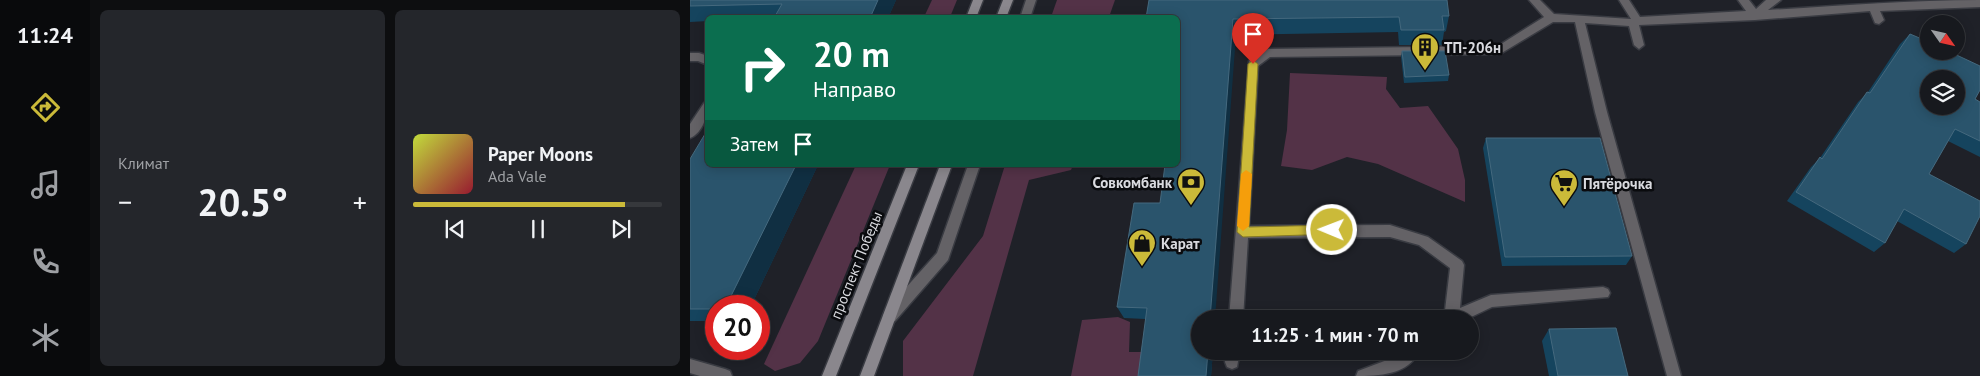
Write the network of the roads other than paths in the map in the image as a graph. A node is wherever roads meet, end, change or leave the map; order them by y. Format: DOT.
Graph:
graph roads {
  1 [pos="978,0"];
  2 [pos="1008,0"];
  3 [pos="1031,0"];
  4 [pos="1534,0"];
  5 [pos="1624,0"];
  6 [pos="1743,0"];
  7 [pos="1776,0"];
  8 [pos="1980,2"];
  9 [pos="1873,6"];
  10 [pos="972,15"];
  11 [pos="1002,15"];
  12 [pos="1026,15"];
  13 [pos="1755,16"];
  14 [pos="1551,18"];
  15 [pos="1579,19"];
  16 [pos="1879,20"];
  17 [pos="1635,22"];
  18 [pos="1639,45"];
  19 [pos="690,57"];
  20 [pos="705,60"];
  21 [pos="705,110"];
  22 [pos="690,133"];
  23 [pos="912,167"];
  24 [pos="945,167"];
  25 [pos="973,167"];
  26 [pos="1243,232"];
  27 [pos="1602,293"];
  28 [pos="1237,310"];
  29 [pos="1452,310"];
  30 [pos="1471,310"];
  31 [pos="890,316"];
  32 [pos="1402,360"];
  33 [pos="690,366"];
  34 [pos="725,376"];
  35 [pos="829,376"];
  36 [pos="867,376"];
  37 [pos="1363,376"];
  38 [pos="1674,376"];
  1 -- 10 [label="main road"];
  2 -- 11 [label="main road"];
  3 -- 12 [label="lane"];
  4 -- 14 [label="lane"];
  5 -- 17 [label="lane"];
  6 -- 13 [label="lane"];
  7 -- 13 [label="lane"];
  8 -- 9 [label="lane"];
  9 -- 13 [label="lane"];
  9 -- 16 [label="lane"];
  13 -- 17 [label="lane"];
  14 -- 15 [label="lane"];
  14 -- 26 [label="lane"];
  15 -- 17 [label="lane"];
  15 -- 38 [label="lane"];
  17 -- 18 [label="lane"];
  19 -- 20 [label="lane"];
  21 -- 22 [label="lane"];
  23 -- 35 [label="main road, проспект Победы"];
  24 -- 31 [label="main road"];
  25 -- 31 [label="lane"];
  26 -- 28 [label="lane"];
  26 -- 29 [label="lane"];
  27 -- 30 [label="lane"];
  31 -- 36 [label="main road"];
  32 -- 37 [label="lane"];
  33 -- 34 [label="lane"];
}
